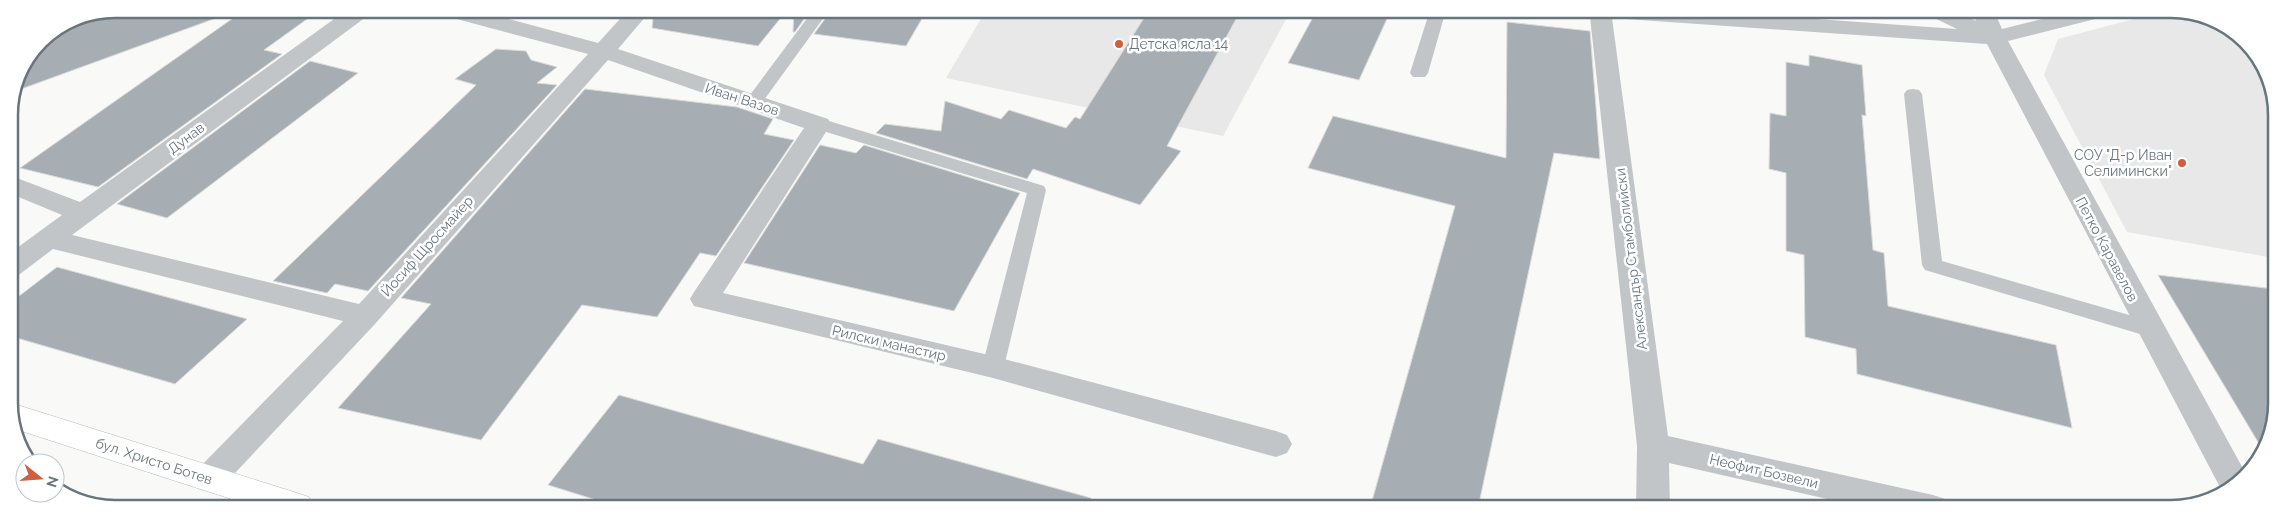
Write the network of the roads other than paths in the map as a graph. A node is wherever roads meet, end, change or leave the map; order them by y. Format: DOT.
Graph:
graph roads {
  1 [pos="350,18"];
  2 [pos="479,18"];
  3 [pos="633,18"];
  4 [pos="815,18"];
  5 [pos="1436,18"];
  6 [pos="1598,18"];
  7 [pos="1700,18"];
  8 [pos="1953,18"];
  9 [pos="1986,18"];
  10 [pos="2072,18"];
  11 [pos="1994,38"];
  12 [pos="603,52"];
  13 [pos="1419,72"];
  14 [pos="1913,94"];
  15 [pos="753,103"];
  16 [pos="819,124"];
  17 [pos="18,187"];
  18 [pos="84,214"];
  19 [pos="50,239"];
  20 [pos="18,261"];
  21 [pos="365,316"];
  22 [pos="2150,329"];
  23 [pos="993,367"];
  24 [pos="19,417"];
  25 [pos="1276,444"];
  26 [pos="1653,446"];
  27 [pos="209,479"];
  28 [pos="2232,480"];
  29 [pos="273,500"];
  30 [pos="1653,500"];
  31 [pos="1893,500"];
  1 -- 18 [label="street, Дунав"];
  2 -- 12 [label="street, Иван Вазов"];
  3 -- 12 [label="street, Йосиф Щросмайер"];
  4 -- 15 [label="lane"];
  5 -- 13 [label="lane"];
  6 -- 26 [label="street, Александър Стамболийски"];
  7 -- 11 [label="street"];
  8 -- 11 [label="street"];
  9 -- 11 [label="street, Петко Каравелов"];
  10 -- 11 [label="street"];
  11 -- 22 [label="street, Петко Каравелов"];
  12 -- 15 [label="street, Иван Вазов"];
  12 -- 21 [label="street, Йосиф Щросмайер"];
  14 -- 22 [label="lane"];
  15 -- 16 [label="street, Иван Вазов"];
  16 -- 23 [label="lane, Иван Вазов"];
  16 -- 23 [label="street, Рилски манастир"];
  17 -- 18 [label="street"];
  18 -- 19 [label="street, Дунав"];
  19 -- 20 [label="street, Дунав"];
  19 -- 21 [label="street"];
  21 -- 27 [label="street, Йосиф Щросмайер"];
  22 -- 28 [label="street, Петко Каравелов"];
  23 -- 25 [label="street, Рилски манастир"];
  24 -- 27 [label="main road, бул. Христо Ботев"];
  26 -- 30 [label="street, Александър Стамболийски"];
  26 -- 31 [label="street, Неофит Бозвели"];
  27 -- 29 [label="main road, бул. Христо Ботев"];
}
